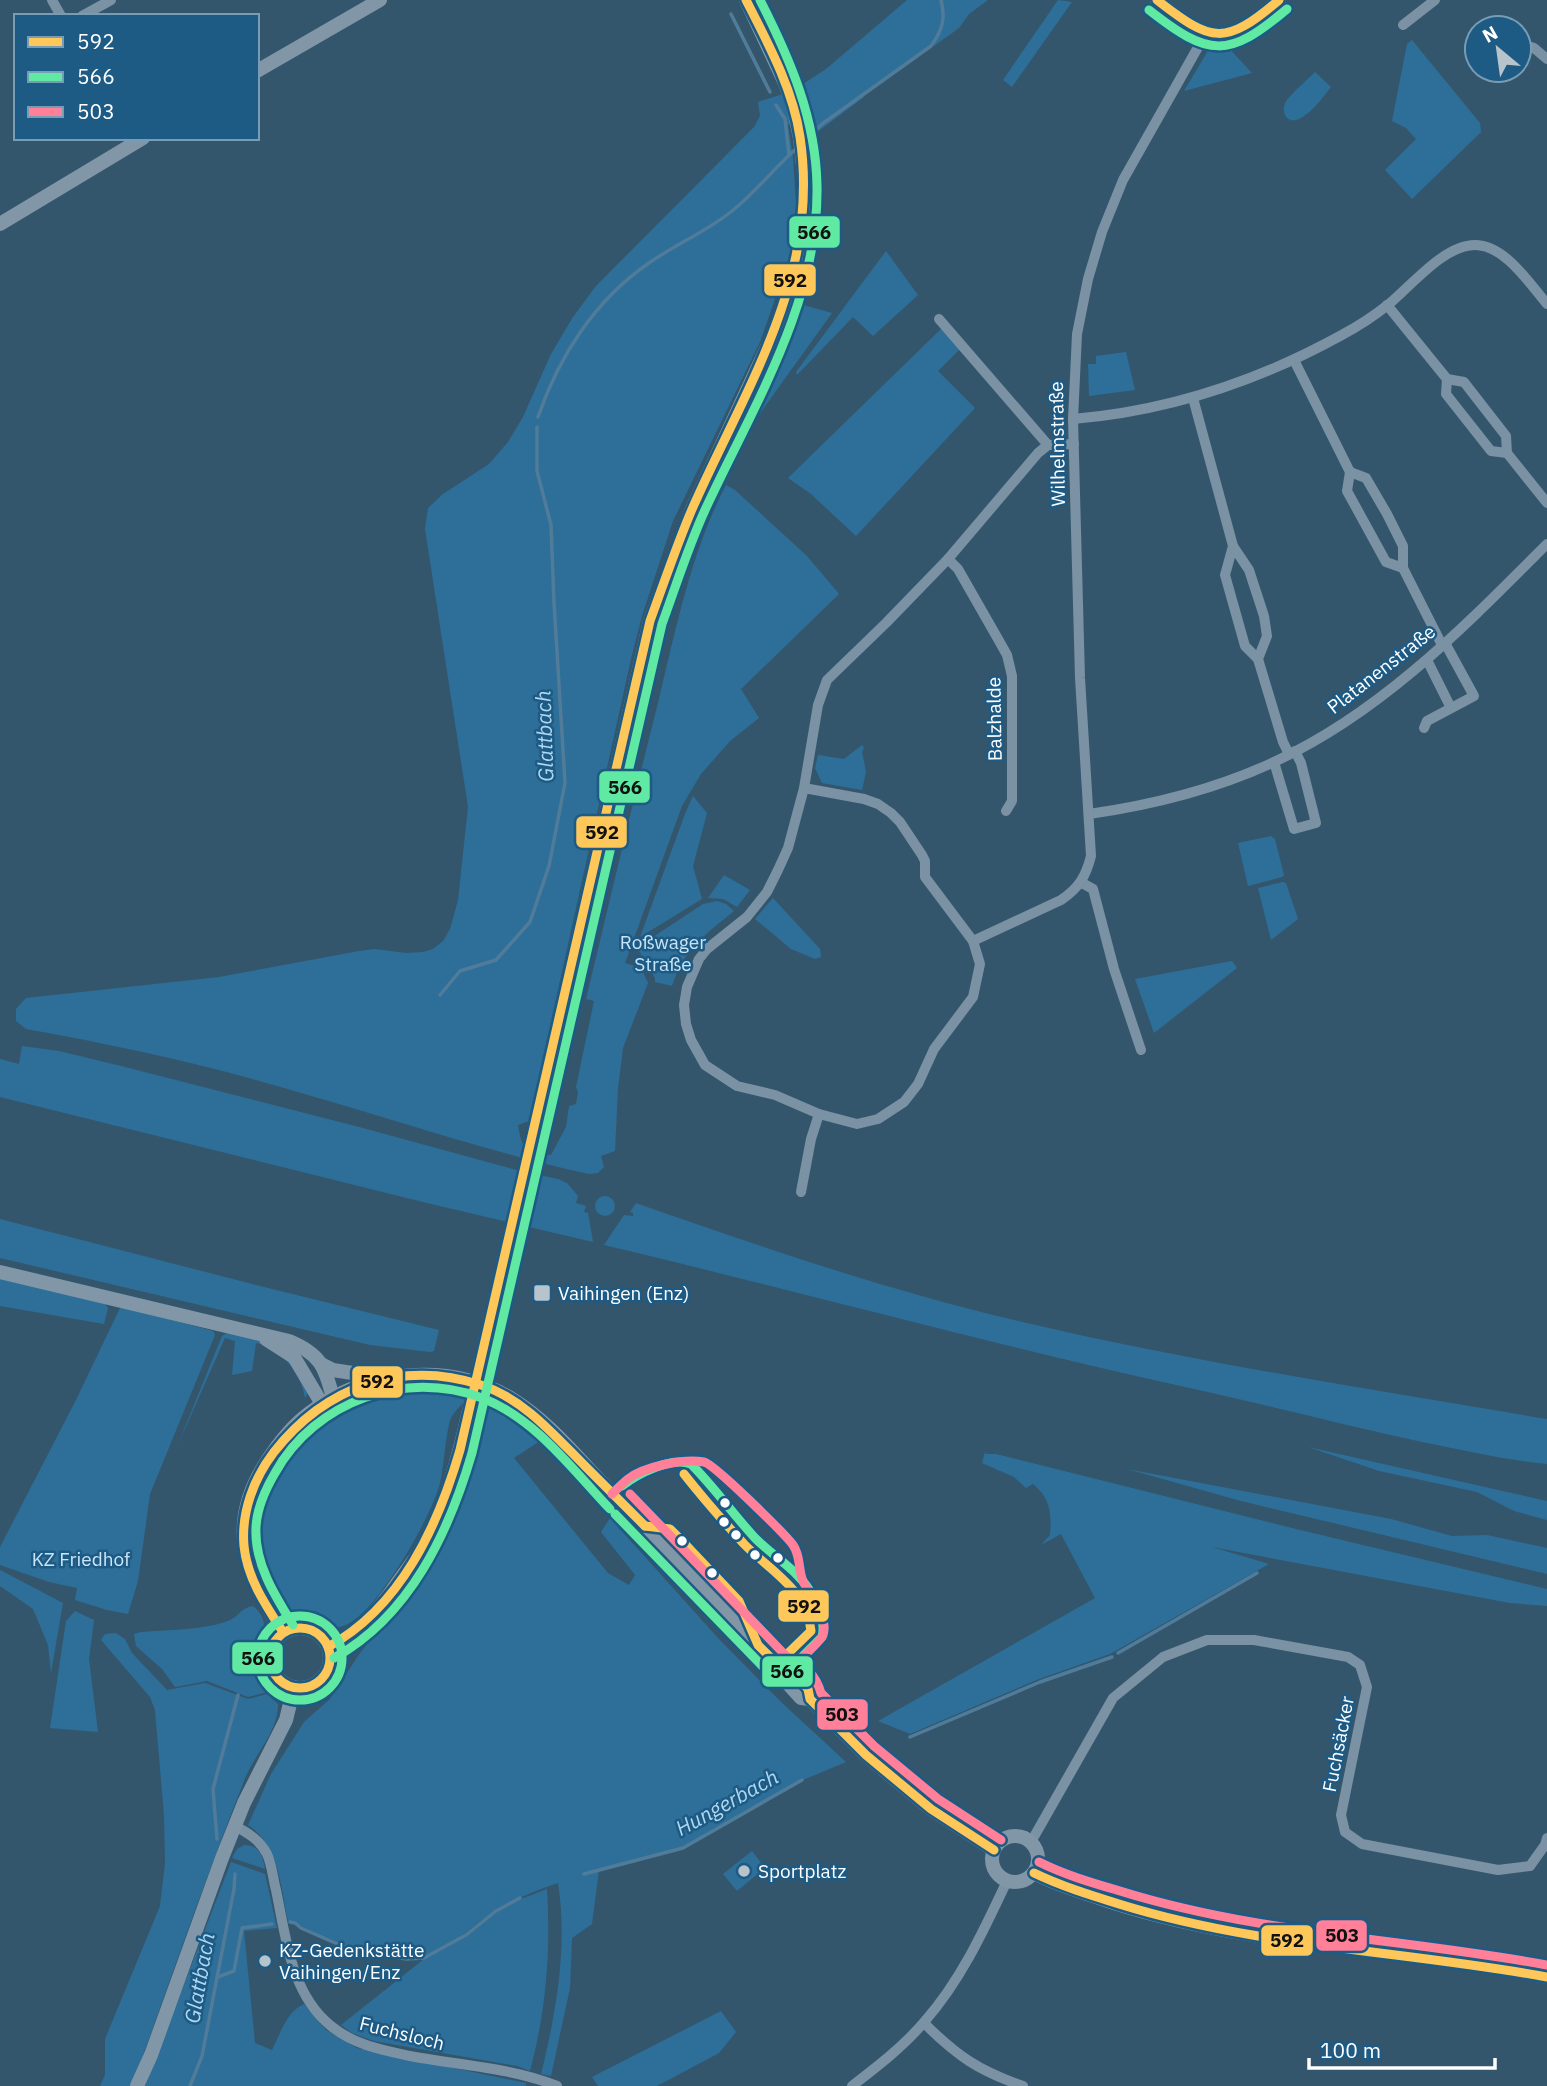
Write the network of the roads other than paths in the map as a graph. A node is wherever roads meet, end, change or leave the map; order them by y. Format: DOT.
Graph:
graph roads {
  1 [pos="111,0"];
  2 [pos="380,0"];
  3 [pos="746,0"];
  4 [pos="1158,0"];
  5 [pos="1279,0"];
  6 [pos="1435,0"];
  7 [pos="86,14"];
  8 [pos="1403,25"];
  9 [pos="1206,33"];
  10 [pos="1533,48"];
  11 [pos="1547,60"];
  12 [pos="259,70"];
  13 [pos="121,144"];
  14 [pos="0,224"];
  15 [pos="1547,304"];
  16 [pos="1387,305"];
  17 [pos="939,320"];
  18 [pos="1294,360"];
  19 [pos="1447,379"];
  20 [pos="1193,398"];
  21 [pos="1073,419"];
  22 [pos="1074,444"];
  23 [pos="1048,445"];
  24 [pos="1507,453"];
  25 [pos="1350,472"];
  26 [pos="1547,503"];
  27 [pos="1547,544"];
  28 [pos="1233,546"];
  29 [pos="948,559"];
  30 [pos="1403,568"];
  31 [pos="1444,644"];
  32 [pos="1258,659"];
  33 [pos="1427,660"];
  34 [pos="1451,708"];
  35 [pos="1424,728"];
  36 [pos="1292,753"];
  37 [pos="1274,762"];
  38 [pos="804,788"];
  39 [pos="1006,811"];
  40 [pos="1089,814"];
  41 [pos="1082,883"];
  42 [pos="973,940"];
  43 [pos="1141,1050"];
  44 [pos="819,1114"];
  45 [pos="529,1152"];
  46 [pos="801,1192"];
  47 [pos="0,1272"];
  48 [pos="259,1334"];
  49 [pos="321,1364"];
  50 [pos="386,1378"];
  51 [pos="327,1401"];
  52 [pos="469,1410"];
  53 [pos="283,1632"];
  54 [pos="328,1647"];
  55 [pos="293,1687"];
  56 [pos="235,1826"];
  57 [pos="1547,1838"];
  58 [pos="1031,1842"];
  59 [pos="994,1850"];
  60 [pos="1034,1873"];
  61 [pos="1007,1881"];
  62 [pos="1547,1977"];
  63 [pos="924,2022"];
  64 [pos="138,2086"];
  65 [pos="557,2086"];
  66 [pos="852,2086"];
  67 [pos="1023,2086"];
  1 -- 7 [label="street"];
  2 -- 12 [label="main road"];
  3 -- 45 [label="main road"];
  4 -- 9 [label="main road"];
  5 -- 9 [label="main road"];
  6 -- 8 [label="street"];
  9 -- 21 [label="street, Wilhelmstraße"];
  10 -- 11 [label="street"];
  13 -- 14 [label="main road"];
  15 -- 16 [label="street"];
  16 -- 18 [label="street"];
  16 -- 19 [label="street"];
  17 -- 23 [label="street"];
  18 -- 20 [label="street"];
  18 -- 25 [label="street"];
  19 -- 24 [label="street"];
  19 -- 24 [label="street"];
  20 -- 21 [label="street"];
  20 -- 28 [label="street"];
  21 -- 22 [label="street, Wilhelmstraße"];
  22 -- 23 [label="street"];
  22 -- 40 [label="street, Wilhelmstraße"];
  23 -- 29 [label="street"];
  24 -- 26 [label="street"];
  25 -- 30 [label="street"];
  25 -- 30 [label="street"];
  27 -- 31 [label="street, Platanenstraße"];
  28 -- 32 [label="street"];
  28 -- 32 [label="street"];
  29 -- 38 [label="street"];
  29 -- 39 [label="street, Balzhalde"];
  30 -- 31 [label="street"];
  31 -- 33 [label="street, Platanenstraße"];
  31 -- 34 [label="street"];
  32 -- 36 [label="street"];
  33 -- 34 [label="street"];
  33 -- 36 [label="street, Platanenstraße"];
  34 -- 35 [label="street"];
  36 -- 37 [label="street, Platanenstraße"];
  36 -- 37 [label="street"];
  37 -- 40 [label="street, Platanenstraße"];
  38 -- 42 [label="street"];
  38 -- 44 [label="street"];
  40 -- 41 [label="street, Wilhelmstraße"];
  41 -- 42 [label="street"];
  41 -- 43 [label="street"];
  42 -- 44 [label="street"];
  44 -- 46 [label="street"];
  47 -- 48 [label="main road"];
  48 -- 49 [label="main road"];
  48 -- 51 [label="main road"];
  49 -- 50 [label="main road"];
  49 -- 51 [label="main road"];
  50 -- 51 [label="main road"];
  50 -- 59 [label="main road"];
  51 -- 53 [label="main road"];
  52 -- 54 [label="main road"];
  53 -- 54 [label="main road"];
  53 -- 55 [label="main road"];
  54 -- 55 [label="main road"];
  55 -- 56 [label="main road"];
  56 -- 64 [label="main road"];
  56 -- 65 [label="street, Fuchsloch"];
  57 -- 58 [label="street, Fuchsäcker"];
  58 -- 59 [label="main road"];
  58 -- 60 [label="main road"];
  59 -- 61 [label="main road"];
  60 -- 61 [label="main road"];
  60 -- 62 [label="main road"];
  61 -- 63 [label="street"];
  63 -- 66 [label="street"];
  63 -- 67 [label="street"];
}
